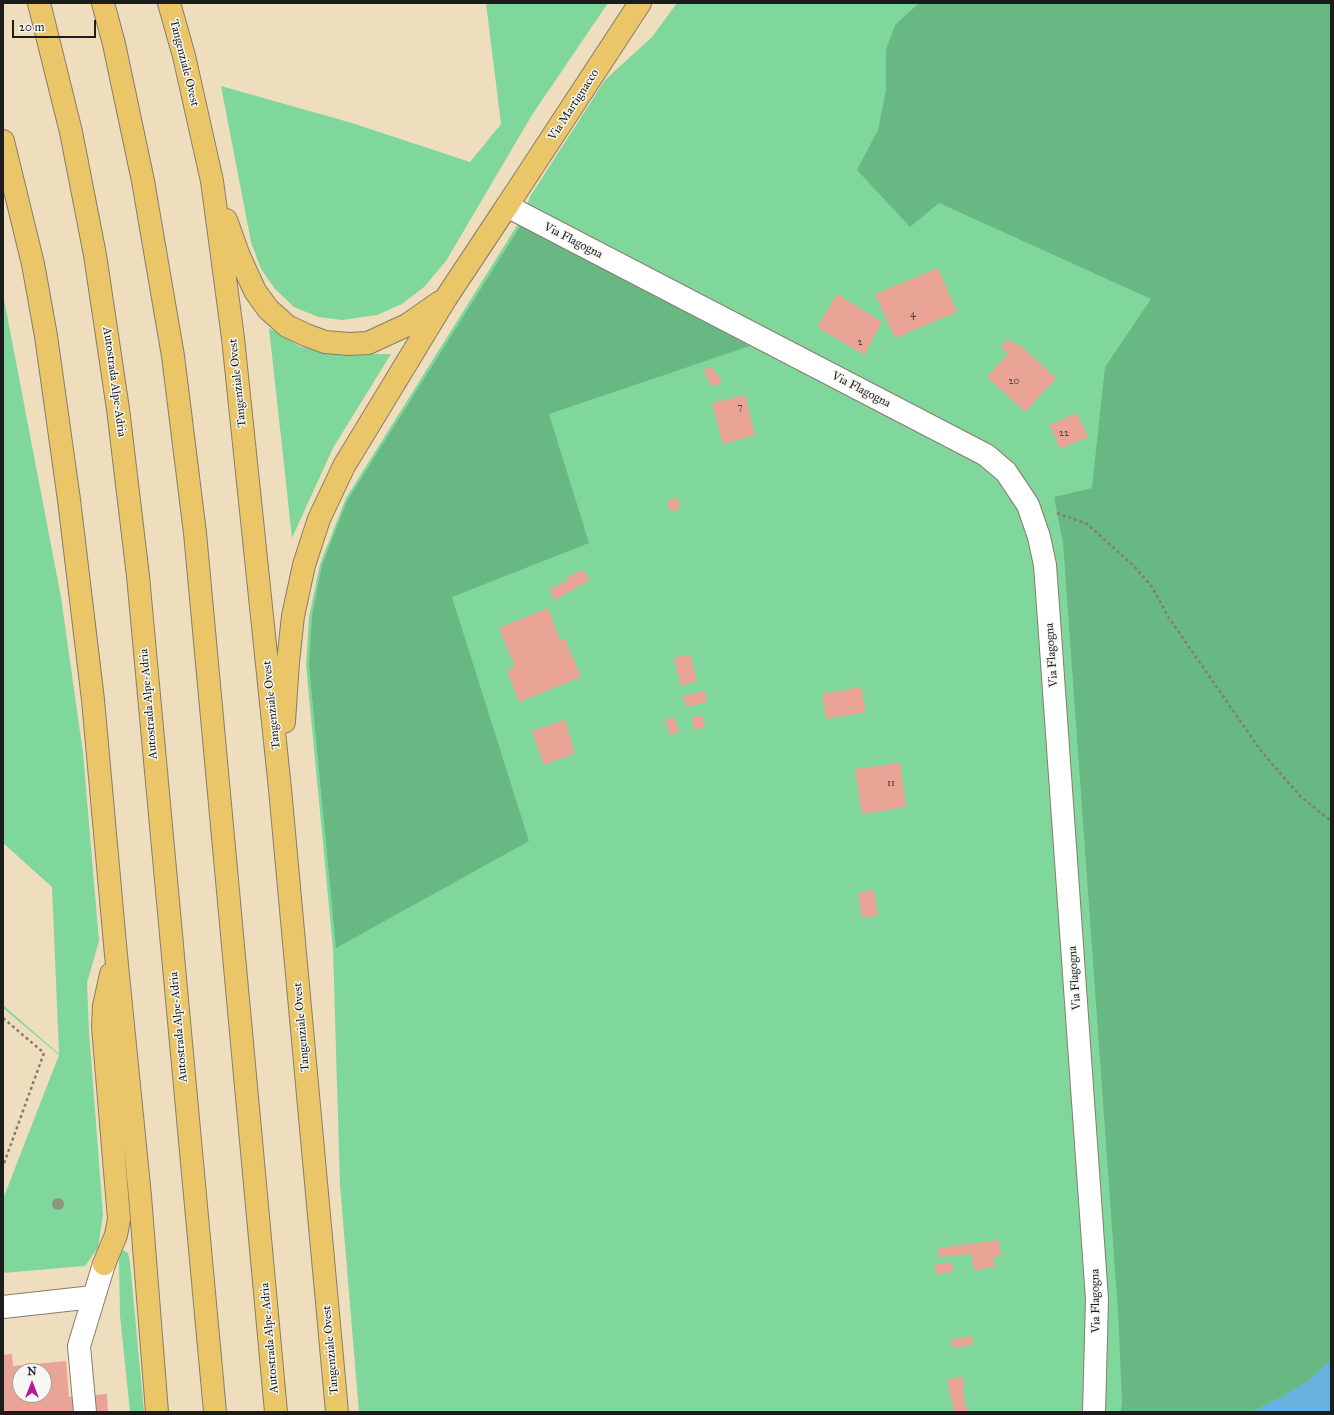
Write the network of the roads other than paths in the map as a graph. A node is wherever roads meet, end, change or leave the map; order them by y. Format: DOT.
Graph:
graph roads {
  1 [pos="39,3"];
  2 [pos="103,3"];
  3 [pos="169,3"];
  4 [pos="640,3"];
  5 [pos="3,141"];
  6 [pos="212,181"];
  7 [pos="3,183"];
  8 [pos="507,206"];
  9 [pos="33,264"];
  10 [pos="446,298"];
  11 [pos="280,789"];
  12 [pos="116,955"];
  13 [pos="104,1264"];
  14 [pos="93,1297"];
  15 [pos="3,1307"];
  16 [pos="86,1412"];
  17 [pos="157,1412"];
  18 [pos="215,1412"];
  19 [pos="276,1412"];
  20 [pos="337,1412"];
  21 [pos="1094,1412"];
  1 -- 18 [label="main road, Autostrada Alpe-Adria"];
  2 -- 19 [label="main road, Autostrada Alpe-Adria"];
  3 -- 6 [label="main road, Tangenziale Ovest"];
  4 -- 8 [label="main road, Via Martignacco"];
  5 -- 9 [label="main road"];
  6 -- 10 [label="main road"];
  6 -- 11 [label="main road, Tangenziale Ovest"];
  7 -- 9 [label="main road"];
  8 -- 10 [label="main road, Via Martignacco"];
  8 -- 21 [label="street, Via Flagogna"];
  9 -- 12 [label="main road"];
  10 -- 11 [label="main road, Via Martignacco"];
  11 -- 20 [label="main road, Tangenziale Ovest"];
  12 -- 13 [label="main road"];
  12 -- 17 [label="main road"];
  13 -- 14 [label="street"];
  14 -- 15 [label="street"];
  14 -- 16 [label="street"];
}
